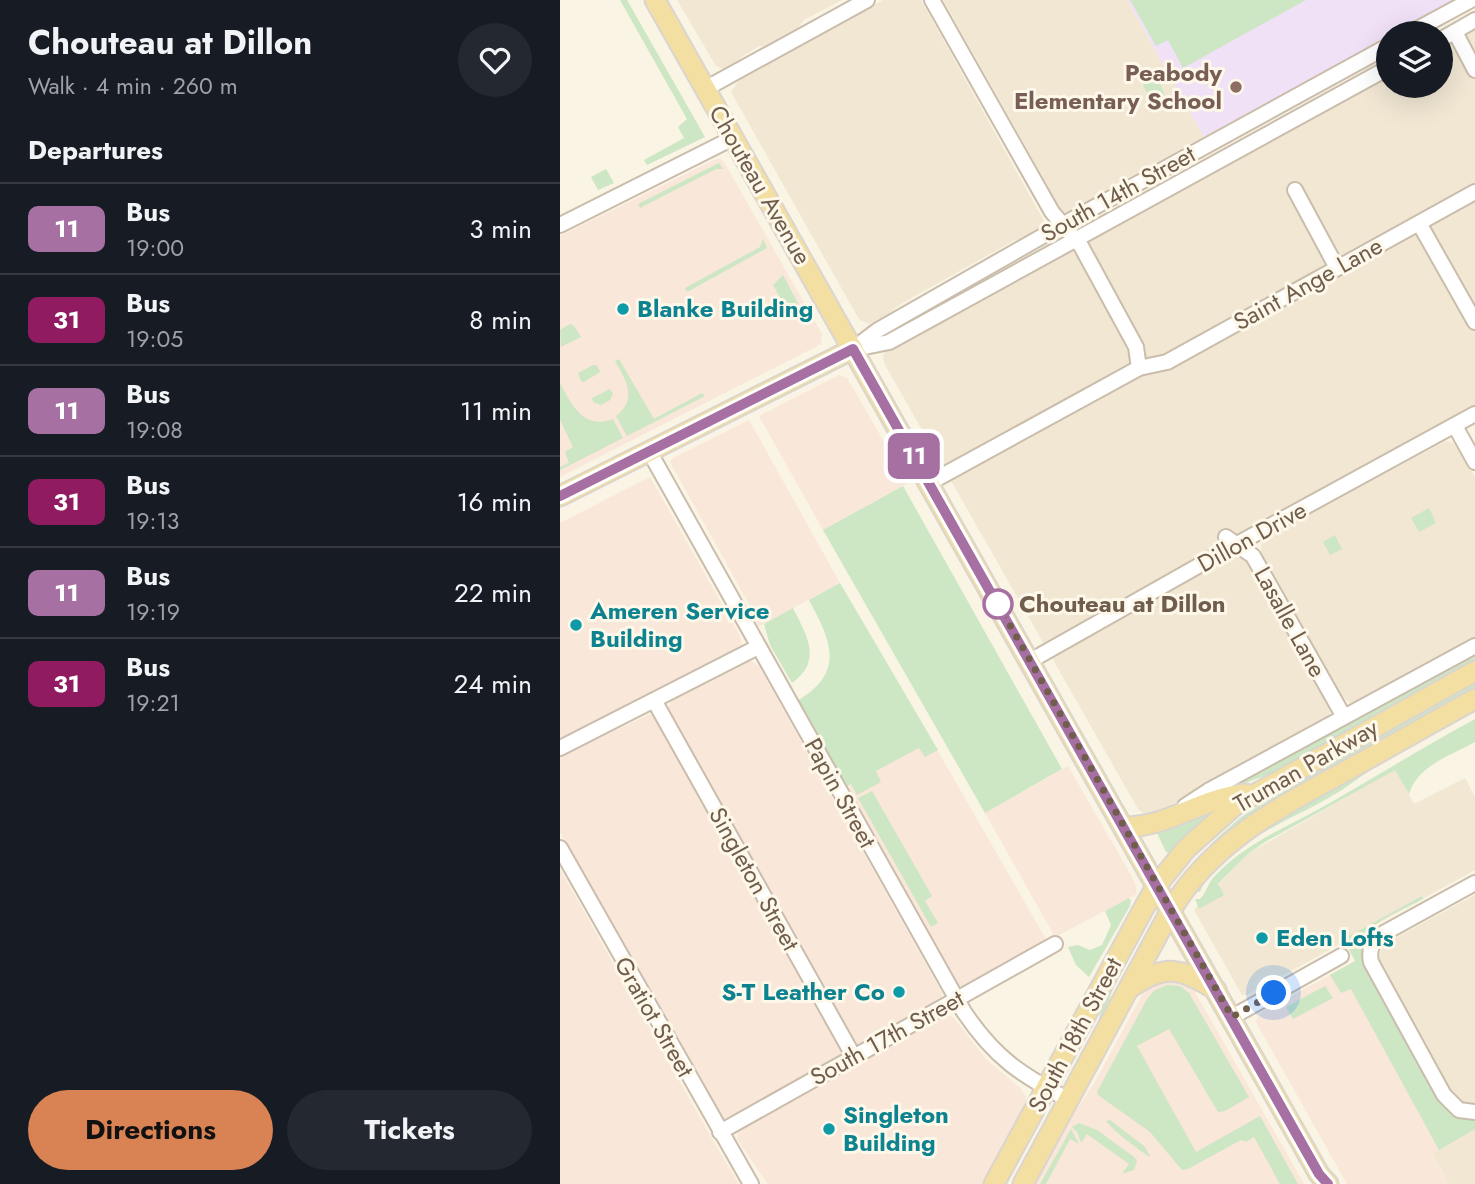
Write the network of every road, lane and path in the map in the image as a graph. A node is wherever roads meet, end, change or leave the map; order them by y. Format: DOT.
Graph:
graph roads {
  1 [pos="655,0"];
  2 [pos="867,0"];
  3 [pos="932,0"];
  4 [pos="1471,0"];
  5 [pos="1475,20"];
  6 [pos="1432,21"];
  7 [pos="1455,32"];
  8 [pos="1376,53"];
  9 [pos="1475,69"];
  10 [pos="1376,75"];
  11 [pos="705,89"];
  12 [pos="733,138"];
  13 [pos="1296,190"];
  14 [pos="1475,192"];
  15 [pos="1419,223"];
  16 [pos="560,225"];
  17 [pos="1062,225"];
  18 [pos="1074,239"];
  19 [pos="1337,268"];
  20 [pos="1475,322"];
  21 [pos="853,349"];
  22 [pos="1139,368"];
  23 [pos="1475,414"];
  24 [pos="1455,426"];
  25 [pos="649,451"];
  26 [pos="1475,462"];
  27 [pos="929,483"];
  28 [pos="560,496"];
  29 [pos="1232,541"];
  30 [pos="1475,646"];
  31 [pos="758,647"];
  32 [pos="1030,661"];
  33 [pos="1475,671"];
  34 [pos="1475,699"];
  35 [pos="655,702"];
  36 [pos="1344,717"];
  37 [pos="560,748"];
  38 [pos="1254,793"];
  39 [pos="1171,817"];
  40 [pos="1125,827"];
  41 [pos="560,848"];
  42 [pos="1475,883"];
  43 [pos="1157,886"];
  44 [pos="1171,910"];
  45 [pos="1055,944"];
  46 [pos="1341,956"];
  47 [pos="1129,989"];
  48 [pos="1217,990"];
  49 [pos="956,999"];
  50 [pos="1232,1017"];
  51 [pos="854,1057"];
  52 [pos="1046,1088"];
  53 [pos="1069,1100"];
  54 [pos="1471,1112"];
  55 [pos="720,1132"];
  56 [pos="1323,1181"];
  57 [pos="751,1184"];
  58 [pos="994,1184"];
  59 [pos="1023,1184"];
  1 -- 11 [label="main road, Chouteau Avenue"];
  2 -- 11 [label="street"];
  3 -- 17 [label="street"];
  4 -- 6 [label="street"];
  5 -- 7 [label="street"];
  7 -- 9 [label="street"];
  8 -- 17 [label="street, South 14th Street"];
  10 -- 18 [label="street, South 14th Street"];
  11 -- 12 [label="main road, Chouteau Avenue"];
  12 -- 16 [label="street"];
  12 -- 21 [label="main road, Chouteau Avenue"];
  13 -- 19 [label="street"];
  14 -- 15 [label="street, Saint Ange Lane"];
  15 -- 19 [label="street, Saint Ange Lane"];
  15 -- 20 [label="street"];
  17 -- 18 [label="street"];
  17 -- 21 [label="street, South 14th Street"];
  18 -- 21 [label="street, South 14th Street"];
  18 -- 22 [label="street"];
  19 -- 22 [label="street, Saint Ange Lane"];
  21 -- 25 [label="main road, South 14th Street"];
  21 -- 27 [label="main road, Chouteau Avenue"];
  22 -- 27 [label="street, Saint Ange Lane"];
  23 -- 24 [label="street, Dillon Drive"];
  24 -- 26 [label="street"];
  24 -- 29 [label="street, Dillon Drive"];
  25 -- 28 [label="main road, South 14th Street"];
  25 -- 31 [label="street, Papin Street"];
  27 -- 32 [label="main road, Chouteau Avenue"];
  29 -- 32 [label="street, Dillon Drive"];
  29 -- 36 [label="street, Lasalle Lane"];
  30 -- 36 [label="street"];
  31 -- 35 [label="street"];
  31 -- 49 [label="street, Papin Street"];
  32 -- 40 [label="main road, Chouteau Avenue"];
  33 -- 38 [label="main road, Truman Parkway"];
  34 -- 44 [label="main road, Truman Parkway"];
  35 -- 37 [label="street"];
  35 -- 51 [label="street, Singleton Street"];
  36 -- 39 [label="street"];
  38 -- 39 [label="main road"];
  38 -- 43 [label="main road, Truman Parkway"];
  39 -- 40 [label="main road"];
  40 -- 43 [label="main road, Chouteau Avenue"];
  41 -- 55 [label="street, Gratiot Street"];
  42 -- 54 [label="street"];
  43 -- 44 [label="main road, Chouteau Avenue"];
  43 -- 52 [label="main road, South 18th Street"];
  44 -- 47 [label="main road, South 18th Street"];
  44 -- 48 [label="main road, Chouteau Avenue"];
  45 -- 49 [label="street, South 17th Street"];
  46 -- 50 [label="street"];
  47 -- 48 [label="main road"];
  47 -- 53 [label="main road, South 18th Street"];
  48 -- 50 [label="main road, Chouteau Avenue"];
  49 -- 51 [label="street, South 17th Street"];
  49 -- 52 [label="street, Papin Street"];
  50 -- 56 [label="main road, Chouteau Avenue"];
  51 -- 55 [label="street, South 17th Street"];
  52 -- 53 [label="street, Papin Street"];
  52 -- 58 [label="main road, South 18th Street"];
  53 -- 59 [label="main road, South 18th Street"];
  55 -- 57 [label="street, Gratiot Street"];
}
